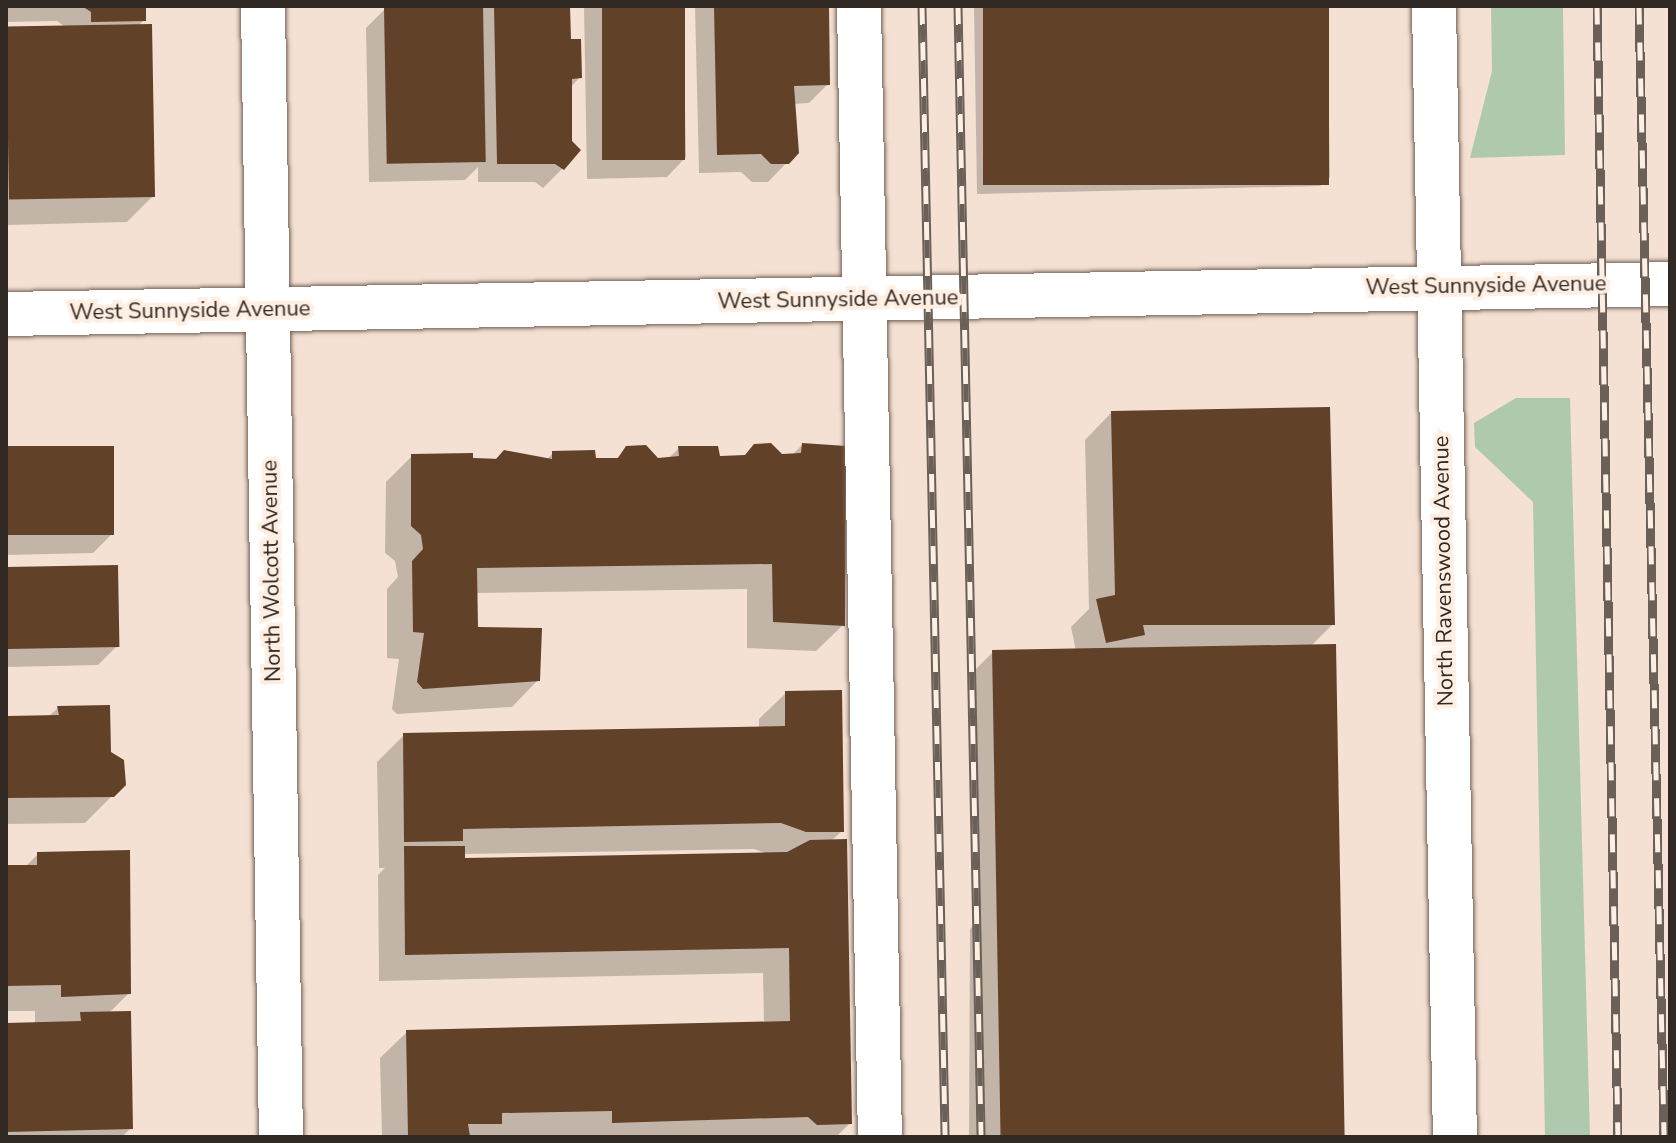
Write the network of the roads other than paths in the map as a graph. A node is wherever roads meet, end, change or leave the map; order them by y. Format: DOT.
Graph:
graph roads {
  1 [pos="263,6"];
  2 [pos="859,6"];
  3 [pos="1434,6"];
  4 [pos="1670,284"];
  5 [pos="1439,286"];
  6 [pos="865,300"];
  7 [pos="269,310"];
  8 [pos="6,314"];
  9 [pos="281,1137"];
  10 [pos="880,1137"];
  11 [pos="1455,1137"];
  1 -- 7 [label="street, North Wolcott Avenue"];
  2 -- 6 [label="street"];
  3 -- 5 [label="street, North Ravenswood Avenue"];
  4 -- 5 [label="street, West Sunnyside Avenue"];
  5 -- 6 [label="street, West Sunnyside Avenue"];
  5 -- 11 [label="street, North Ravenswood Avenue"];
  6 -- 7 [label="street, West Sunnyside Avenue"];
  6 -- 10 [label="street"];
  7 -- 8 [label="street, West Sunnyside Avenue"];
  7 -- 9 [label="street, North Wolcott Avenue"];
}
